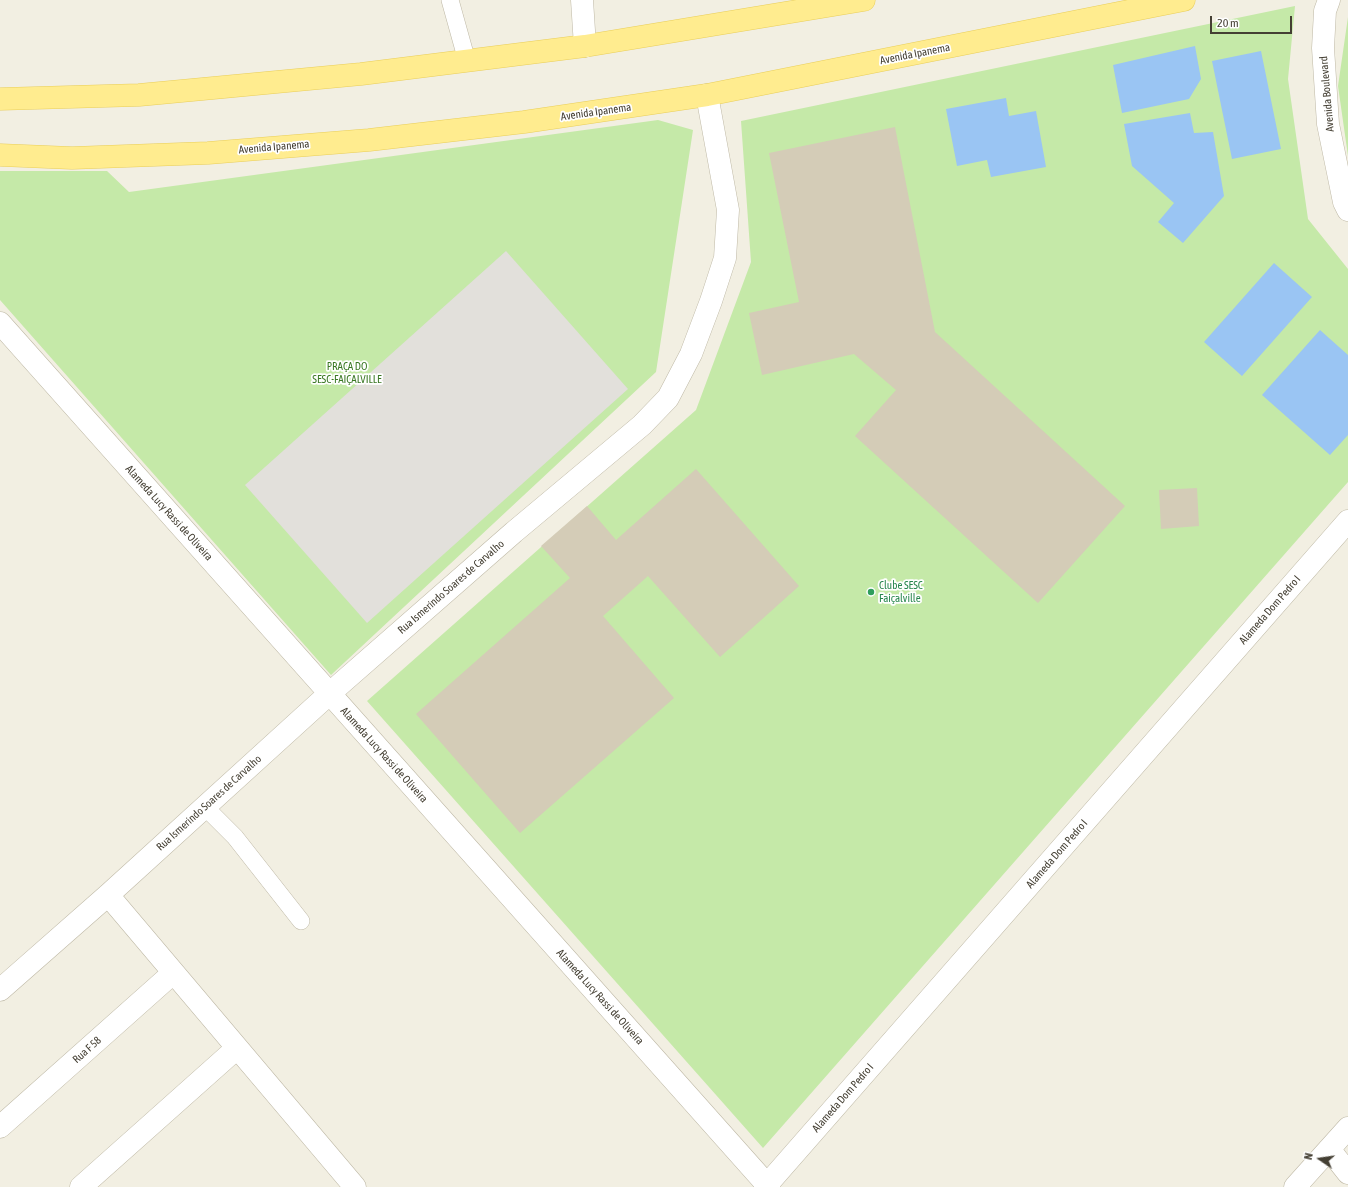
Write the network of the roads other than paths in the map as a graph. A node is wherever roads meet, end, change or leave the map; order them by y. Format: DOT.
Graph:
graph roads {
  1 [pos="450,0"];
  2 [pos="582,0"];
  3 [pos="864,0"];
  4 [pos="1184,0"];
  5 [pos="1329,0"];
  6 [pos="585,46"];
  7 [pos="467,61"];
  8 [pos="707,95"];
  9 [pos="0,99"];
  10 [pos="0,155"];
  11 [pos="1348,210"];
  12 [pos="0,323"];
  13 [pos="1348,521"];
  14 [pos="330,694"];
  15 [pos="205,807"];
  16 [pos="108,895"];
  17 [pos="301,921"];
  18 [pos="174,973"];
  19 [pos="0,990"];
  20 [pos="237,1048"];
  21 [pos="0,1127"];
  22 [pos="1348,1128"];
  23 [pos="1329,1149"];
  24 [pos="1348,1173"];
  25 [pos="767,1186"];
  26 [pos="81,1187"];
  27 [pos="355,1187"];
  28 [pos="1295,1187"];
  1 -- 7 [label="lane"];
  2 -- 6 [label="street"];
  3 -- 6 [label="main road"];
  4 -- 8 [label="main road, Avenida Ipanema"];
  5 -- 11 [label="street, Avenida Boulevard"];
  6 -- 7 [label="main road"];
  7 -- 9 [label="main road"];
  8 -- 10 [label="main road, Avenida Ipanema"];
  8 -- 14 [label="street, Rua Ismerindo Soares de Carvalho"];
  12 -- 14 [label="street, Alameda Lucy Rassi de Oliveira"];
  13 -- 25 [label="street, Alameda Dom Pedro I"];
  14 -- 15 [label="street, Rua Ismerindo Soares de Carvalho"];
  14 -- 25 [label="street, Alameda Lucy Rassi de Oliveira"];
  15 -- 16 [label="street, Rua Ismerindo Soares de Carvalho"];
  15 -- 17 [label="lane"];
  16 -- 18 [label="street"];
  16 -- 19 [label="street, Rua Ismerindo Soares de Carvalho"];
  18 -- 20 [label="street"];
  18 -- 21 [label="street, Rua F 58"];
  20 -- 26 [label="street"];
  20 -- 27 [label="street"];
  22 -- 23 [label="street"];
  23 -- 24 [label="street"];
  23 -- 28 [label="street"];
}
